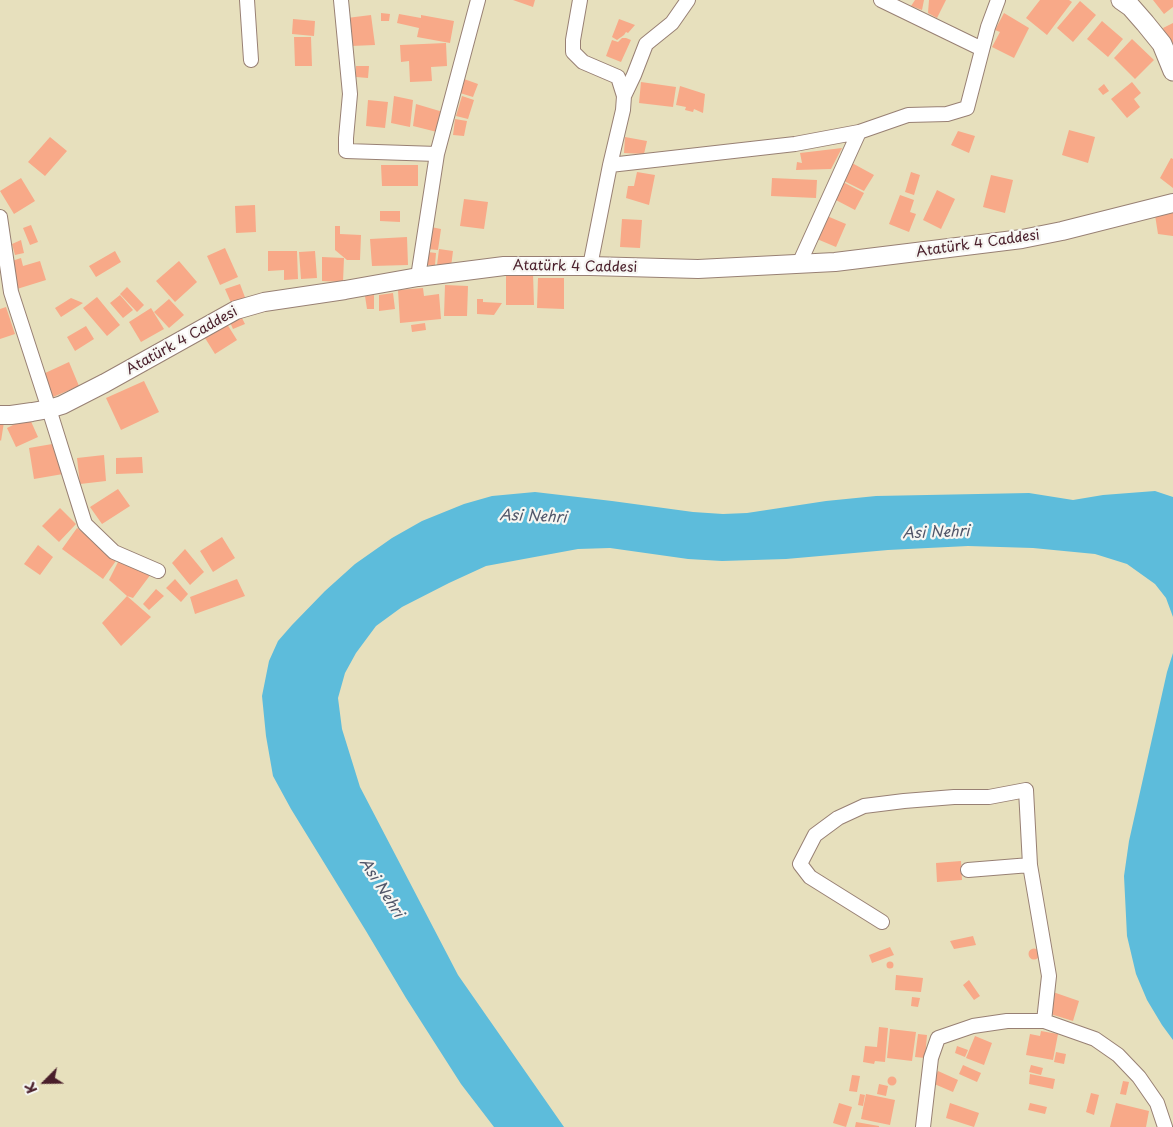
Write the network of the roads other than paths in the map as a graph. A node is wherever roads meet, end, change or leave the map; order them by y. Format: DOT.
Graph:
graph roads {
  1 [pos="247,0"];
  2 [pos="341,0"];
  3 [pos="478,0"];
  4 [pos="580,0"];
  5 [pos="688,0"];
  6 [pos="881,0"];
  7 [pos="998,0"];
  8 [pos="1121,0"];
  9 [pos="982,49"];
  10 [pos="250,60"];
  11 [pos="1173,71"];
  12 [pos="624,96"];
  13 [pos="859,132"];
  14 [pos="437,154"];
  15 [pos="610,165"];
  16 [pos="1173,203"];
  17 [pos="0,217"];
  18 [pos="799,264"];
  19 [pos="590,266"];
  20 [pos="418,277"];
  21 [pos="5,295"];
  22 [pos="49,409"];
  23 [pos="0,415"];
  24 [pos="158,571"];
  25 [pos="1030,865"];
  26 [pos="968,870"];
  27 [pos="882,922"];
  28 [pos="1044,1021"];
  29 [pos="923,1127"];
  30 [pos="1165,1127"];
  1 -- 10 [label="street"];
  2 -- 14 [label="street"];
  3 -- 14 [label="street"];
  4 -- 12 [label="street"];
  5 -- 12 [label="street"];
  6 -- 9 [label="street"];
  7 -- 9 [label="street"];
  8 -- 11 [label="main road"];
  9 -- 13 [label="street"];
  12 -- 15 [label="street"];
  13 -- 15 [label="street"];
  13 -- 18 [label="street"];
  14 -- 20 [label="street"];
  15 -- 19 [label="street"];
  16 -- 18 [label="street, Atatürk 4 Caddesi"];
  17 -- 21 [label="street"];
  18 -- 19 [label="street, Atatürk 4 Caddesi"];
  19 -- 20 [label="street, Atatürk 4 Caddesi"];
  20 -- 22 [label="street, Atatürk 4 Caddesi"];
  21 -- 22 [label="street"];
  22 -- 23 [label="street, Atatürk 4 Caddesi"];
  22 -- 24 [label="street"];
  25 -- 26 [label="street"];
  25 -- 27 [label="street"];
  25 -- 28 [label="street"];
  28 -- 29 [label="street"];
  28 -- 30 [label="street"];
}
